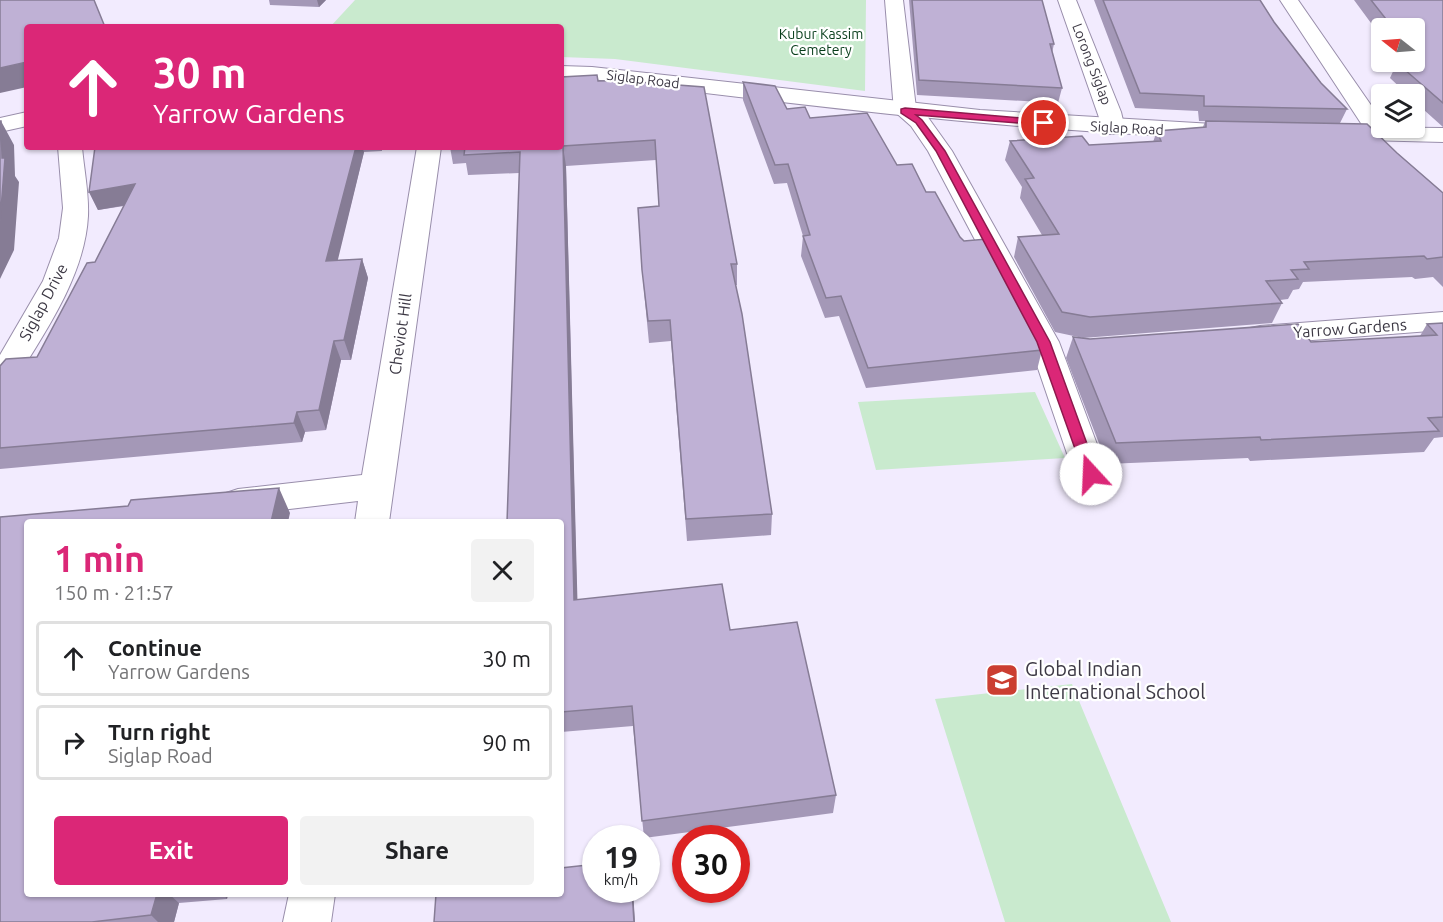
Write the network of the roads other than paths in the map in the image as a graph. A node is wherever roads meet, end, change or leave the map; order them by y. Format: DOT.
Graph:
graph roads {
  1 [pos="894,0"];
  2 [pos="1068,0"];
  3 [pos="1288,0"];
  4 [pos="564,72"];
  5 [pos="912,116"];
  6 [pos="24,120"];
  7 [pos="1371,122"];
  8 [pos="0,125"];
  9 [pos="1114,129"];
  10 [pos="1229,131"];
  11 [pos="1310,133"];
  12 [pos="1371,135"];
  13 [pos="1425,135"];
  14 [pos="1443,135"];
  15 [pos="70,150"];
  16 [pos="429,150"];
  17 [pos="1443,321"];
  18 [pos="1234,337"];
  19 [pos="1044,342"];
  20 [pos="1073,347"];
  21 [pos="0,380"];
  22 [pos="1091,474"];
  23 [pos="378,486"];
  24 [pos="207,505"];
  25 [pos="372,519"];
  26 [pos="311,897"];
  27 [pos="307,922"];
  1 -- 5 [label="street"];
  2 -- 9 [label="street, Lorong Siglap"];
  3 -- 7 [label="street"];
  4 -- 5 [label="street, Siglap Road"];
  5 -- 9 [label="street, Siglap Road"];
  5 -- 19 [label="street"];
  6 -- 8 [label="street"];
  9 -- 10 [label="street, Siglap Road"];
  11 -- 12 [label="street"];
  13 -- 14 [label="street"];
  15 -- 21 [label="street, Siglap Drive"];
  16 -- 23 [label="street, Cheviot Hill"];
  17 -- 18 [label="street, Yarrow Gardens"];
  19 -- 20 [label="street"];
  19 -- 22 [label="street"];
  23 -- 24 [label="street"];
  23 -- 25 [label="street, Cheviot Hill"];
  26 -- 27 [label="street"];
}
